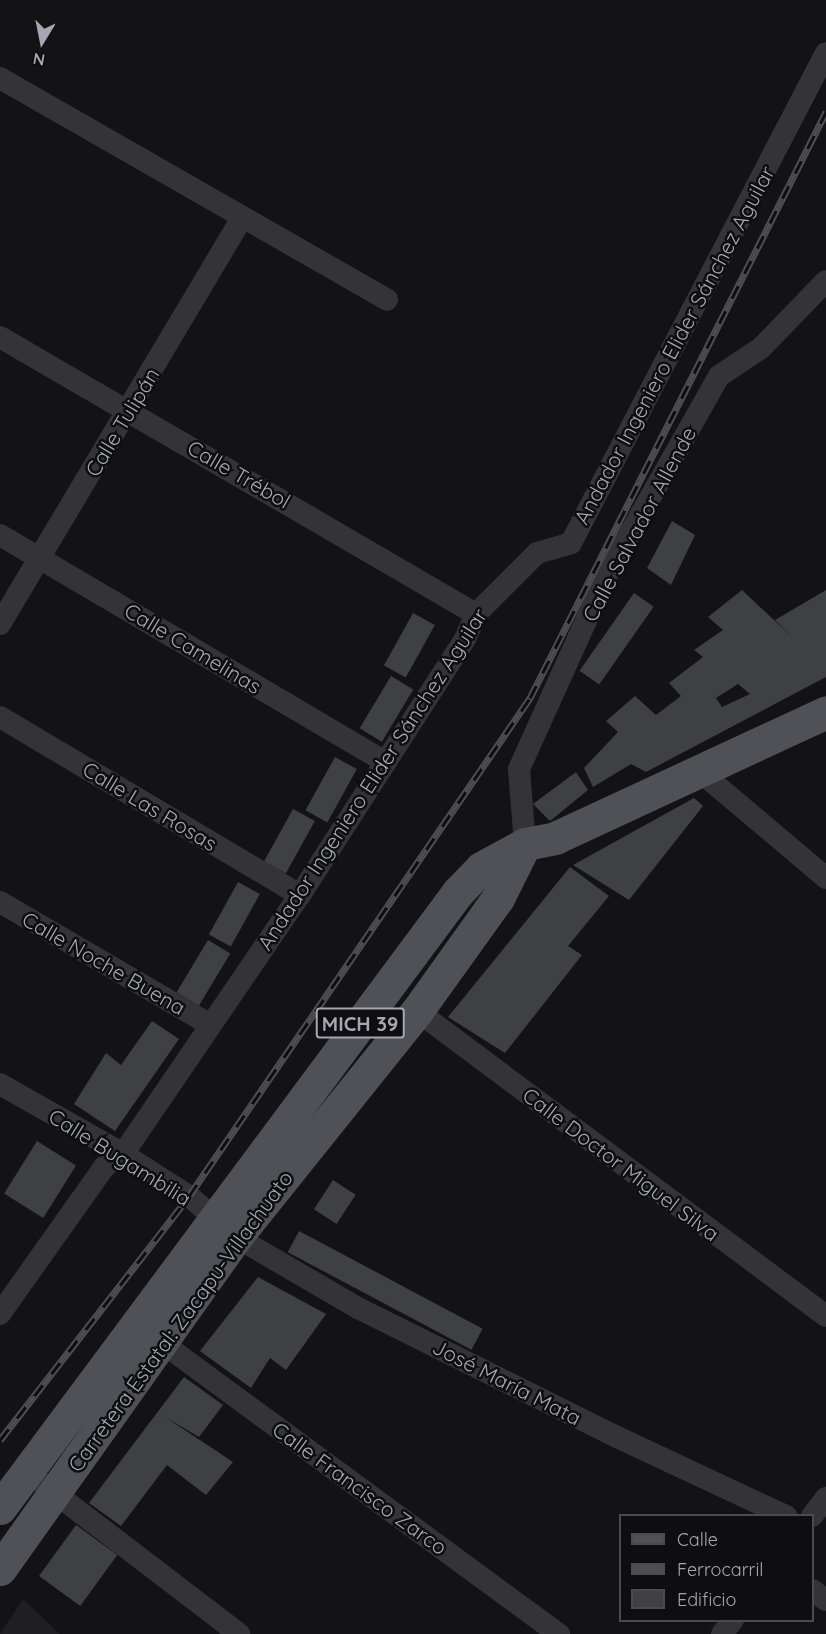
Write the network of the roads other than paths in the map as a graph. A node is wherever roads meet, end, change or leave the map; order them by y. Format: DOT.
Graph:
graph roads {
  1 [pos="826,53"];
  2 [pos="0,78"];
  3 [pos="242,218"];
  4 [pos="826,281"];
  5 [pos="387,300"];
  6 [pos="0,337"];
  7 [pos="129,410"];
  8 [pos="0,535"];
  9 [pos="41,558"];
  10 [pos="476,614"];
  11 [pos="0,624"];
  12 [pos="826,712"];
  13 [pos="0,717"];
  14 [pos="386,762"];
  15 [pos="697,769"];
  16 [pos="525,844"];
  17 [pos="826,878"];
  18 [pos="300,895"];
  19 [pos="0,902"];
  20 [pos="417,1011"];
  21 [pos="209,1024"];
  22 [pos="0,1084"];
  23 [pos="123,1154"];
  24 [pos="224,1228"];
  25 [pos="0,1314"];
  26 [pos="826,1316"];
  27 [pos="162,1342"];
  28 [pos="28,1471"];
  29 [pos="54,1494"];
  30 [pos="826,1498"];
  31 [pos="0,1508"];
  32 [pos="784,1514"];
  33 [pos="814,1515"];
  34 [pos="0,1569"];
  35 [pos="814,1591"];
  36 [pos="826,1600"];
  37 [pos="731,1622"];
  38 [pos="239,1634"];
  39 [pos="559,1634"];
  40 [pos="722,1634"];
  1 -- 10 [label="street, Andador Ingeniero Elider Sánchez Aguilar"];
  2 -- 3 [label="street"];
  3 -- 5 [label="street"];
  3 -- 7 [label="street, Calle Tulipán"];
  4 -- 16 [label="street, Calle Salvador Allende"];
  6 -- 7 [label="street, Calle Trébol"];
  7 -- 9 [label="street, Calle Tulipán"];
  7 -- 10 [label="street, Calle Trébol"];
  8 -- 9 [label="street, Calle Camelinas"];
  9 -- 11 [label="street, Calle Tulipán"];
  9 -- 14 [label="street, Calle Camelinas"];
  10 -- 14 [label="street, Andador Ingeniero Elider Sánchez Aguilar"];
  12 -- 15 [label="main road, MICH 39"];
  13 -- 18 [label="street, Calle Las Rosas"];
  14 -- 18 [label="street, Andador Ingeniero Elider Sánchez Aguilar"];
  15 -- 16 [label="main road, MICH 39"];
  15 -- 17 [label="street"];
  16 -- 20 [label="main road, Carretera Estatal: Zacapu-Villachuato / MICH 39"];
  16 -- 24 [label="main road, MICH 39"];
  18 -- 21 [label="street, Andador Ingeniero Elider Sánchez Aguilar"];
  19 -- 21 [label="street, Calle Noche Buena"];
  20 -- 24 [label="main road, Carretera Estatal: Zacapu-Villachuato / MICH 39"];
  20 -- 26 [label="street, Calle Doctor Miguel Silva"];
  21 -- 23 [label="street, Andador Ingeniero Elider Sánchez Aguilar"];
  22 -- 23 [label="street, Calle Bugambilia"];
  23 -- 24 [label="street, Calle Bugambilia"];
  23 -- 25 [label="street, Andador Ingeniero Elider Sánchez Aguilar"];
  24 -- 27 [label="main road, Carretera Estatal: Zacapu-Villachuato / MICH 39"];
  24 -- 28 [label="main road, MICH 39"];
  24 -- 32 [label="street, José María Mata"];
  27 -- 29 [label="main road, Carretera Estatal: Zacapu-Villachuato / MICH 39"];
  27 -- 39 [label="street, Calle Francisco Zarco"];
  28 -- 29 [label="street"];
  28 -- 31 [label="main road, MICH 39"];
  29 -- 34 [label="main road, Carretera Estatal: Zacapu-Villachuato / MICH 39"];
  29 -- 38 [label="street"];
  30 -- 33 [label="street"];
  35 -- 36 [label="street"];
  37 -- 40 [label="street"];
}
